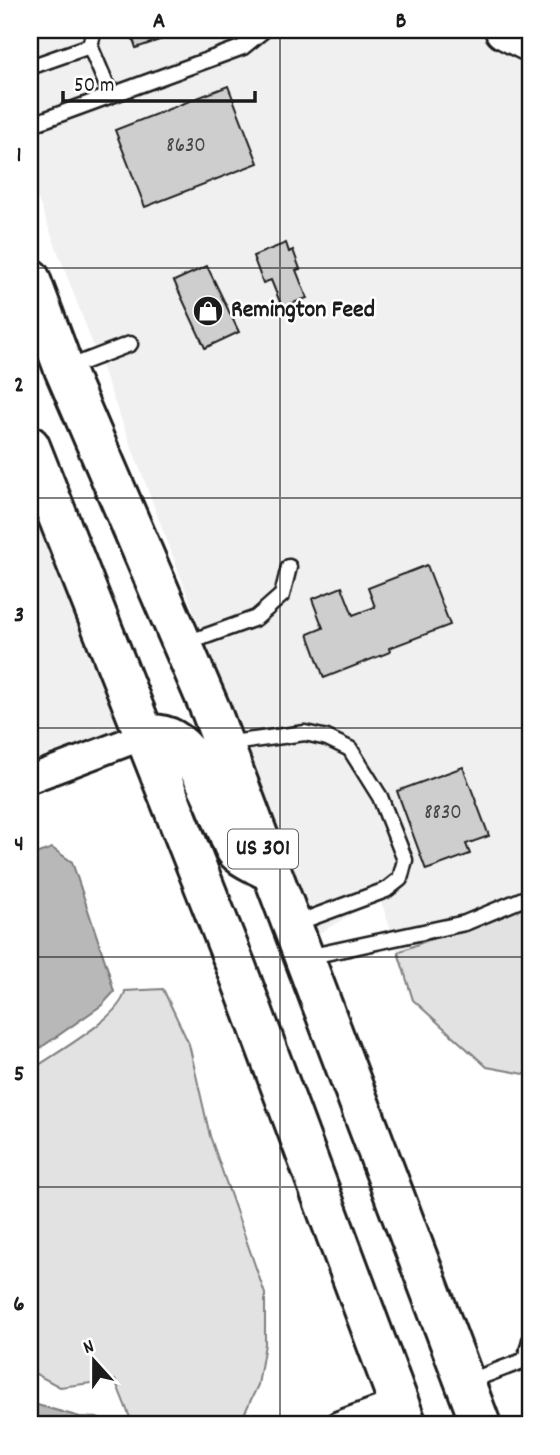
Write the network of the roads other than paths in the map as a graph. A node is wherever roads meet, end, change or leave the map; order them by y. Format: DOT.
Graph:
graph roads {
  1 [pos="94,30"];
  2 [pos="264,30"];
  3 [pos="504,30"];
  4 [pos="530,43"];
  5 [pos="90,46"];
  6 [pos="30,66"];
  7 [pos="111,96"];
  8 [pos="30,125"];
  9 [pos="30,278"];
  10 [pos="130,344"];
  11 [pos="64,369"];
  12 [pos="30,446"];
  13 [pos="289,567"];
  14 [pos="182,645"];
  15 [pos="146,735"];
  16 [pos="223,744"];
  17 [pos="30,779"];
  18 [pos="272,874"];
  19 [pos="530,896"];
  20 [pos="299,941"];
  21 [pos="530,1340"];
  22 [pos="528,1362"];
  23 [pos="465,1382"];
  24 [pos="403,1414"];
  25 [pos="339,1425"];
  26 [pos="481,1425"];
  1 -- 5 [label="lane"];
  2 -- 7 [label="lane"];
  3 -- 4 [label="main road"];
  5 -- 6 [label="lane"];
  5 -- 7 [label="lane"];
  7 -- 8 [label="lane"];
  9 -- 11 [label="main road, US 301"];
  10 -- 11 [label="lane"];
  11 -- 14 [label="main road, US 301"];
  12 -- 15 [label="main road, US 301"];
  13 -- 14 [label="lane"];
  14 -- 16 [label="main road, US 301"];
  15 -- 17 [label="street"];
  15 -- 18 [label="main road"];
  15 -- 24 [label="main road, US 301"];
  16 -- 18 [label="main road, US 301"];
  16 -- 20 [label="lane"];
  18 -- 20 [label="main road, US 301"];
  19 -- 20 [label="lane"];
  20 -- 23 [label="main road, US 301"];
  21 -- 22 [label="lane"];
  22 -- 23 [label="lane"];
  23 -- 26 [label="main road, US 301"];
  24 -- 25 [label="street"];
}
